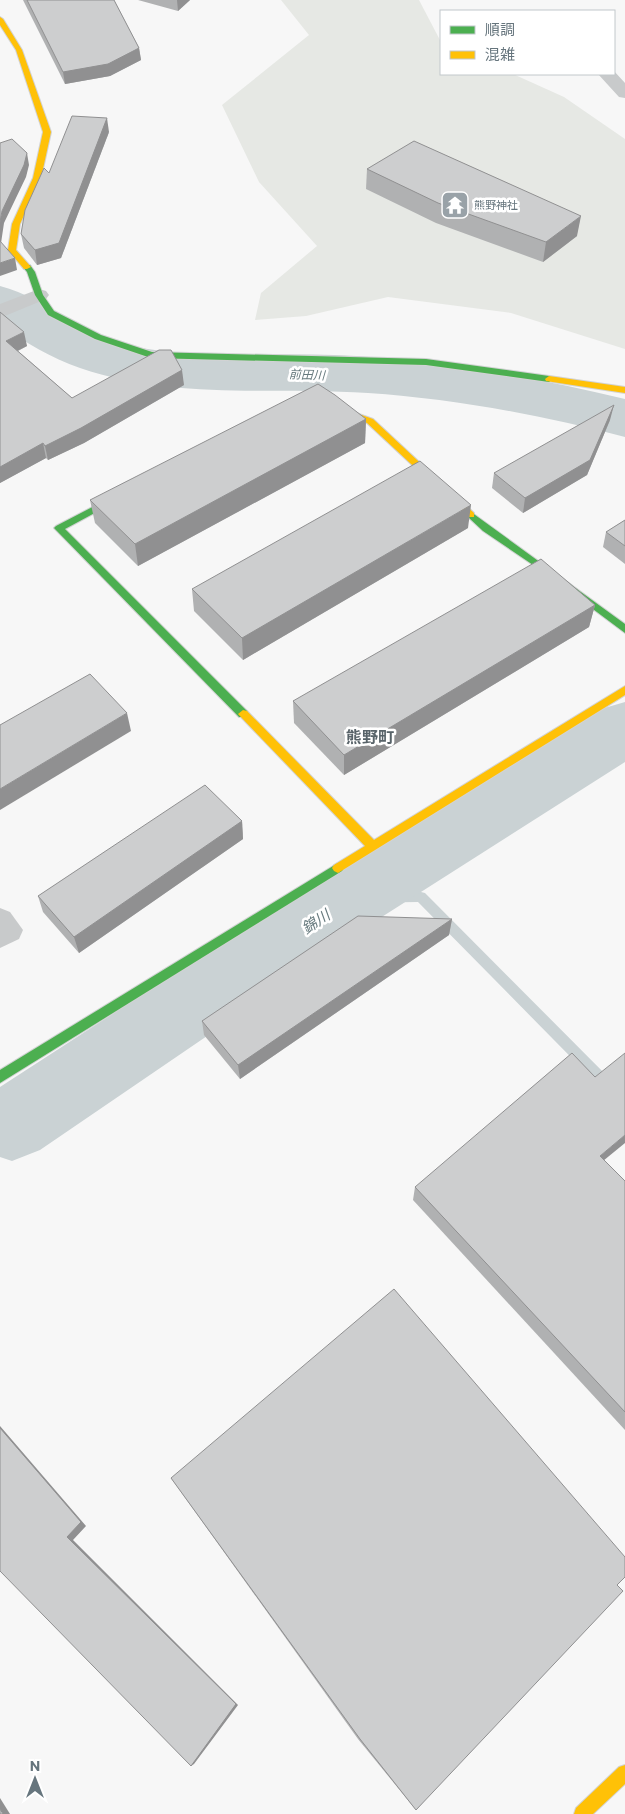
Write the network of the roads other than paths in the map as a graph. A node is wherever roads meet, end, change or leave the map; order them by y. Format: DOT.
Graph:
graph roads {
  1 [pos="0,19"];
  2 [pos="608,75"];
  3 [pos="625,93"];
  4 [pos="39,294"];
  5 [pos="0,312"];
  6 [pos="625,390"];
  7 [pos="321,398"];
  8 [pos="137,486"];
  9 [pos="625,629"];
  10 [pos="625,690"];
  11 [pos="372,846"];
  12 [pos="0,920"];
  13 [pos="0,936"];
  14 [pos="0,1077"];
  15 [pos="625,1773"];
  16 [pos="582,1814"];
  1 -- 4 [label="street"];
  2 -- 3 [label="street"];
  4 -- 5 [label="street"];
  4 -- 6 [label="street"];
  7 -- 9 [label="street"];
  8 -- 11 [label="street"];
  10 -- 11 [label="street"];
  11 -- 14 [label="street"];
  12 -- 13 [label="street"];
  15 -- 16 [label="street"];
}
